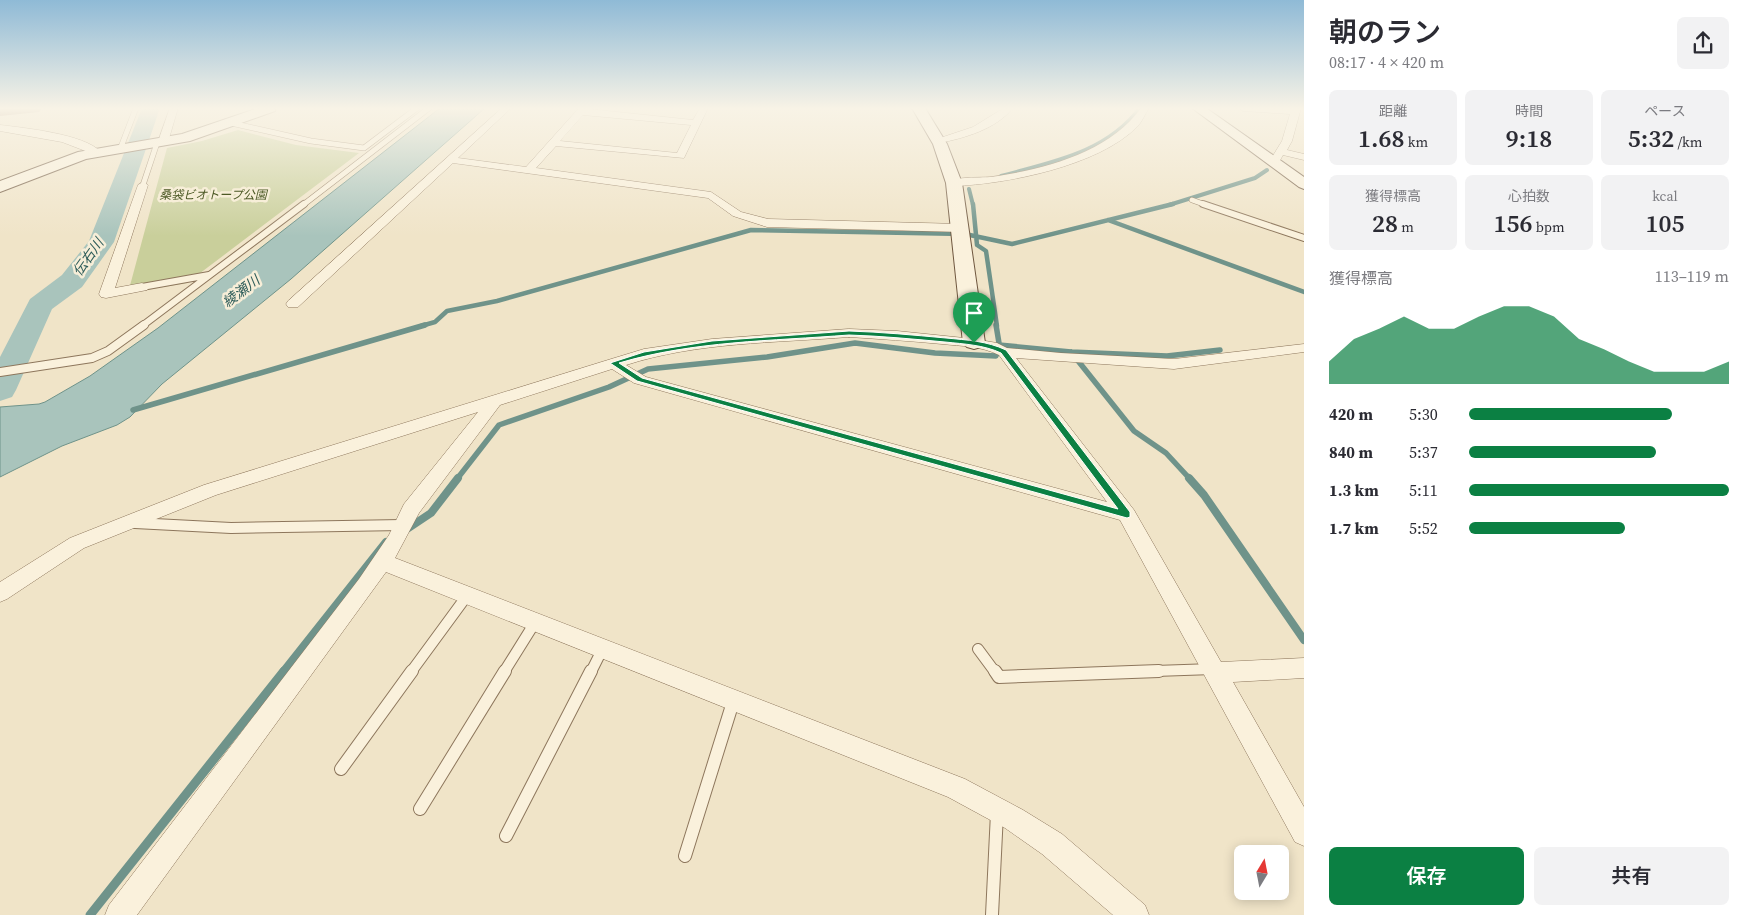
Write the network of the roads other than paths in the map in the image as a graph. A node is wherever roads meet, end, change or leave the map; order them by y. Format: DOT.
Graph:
graph roads {
  1 [pos="103,151"];
  2 [pos="154,151"];
  3 [pos="374,151"];
  4 [pos="461,151"];
  5 [pos="547,151"];
  6 [pos="629,151"];
  7 [pos="683,151"];
  8 [pos="944,151"];
  9 [pos="1096,151"];
  10 [pos="1268,151"];
  11 [pos="1280,151"];
  12 [pos="96,152"];
  13 [pos="1277,156"];
  14 [pos="1304,157"];
  15 [pos="451,160"];
  16 [pos="530,170"];
  17 [pos="954,183"];
  18 [pos="1304,184"];
  19 [pos="143,185"];
  20 [pos="0,188"];
  21 [pos="1192,200"];
  22 [pos="961,228"];
  23 [pos="1304,238"];
  24 [pos="212,275"];
  25 [pos="142,287"];
  26 [pos="293,304"];
  27 [pos="974,343"];
  28 [pos="1304,348"];
  29 [pos="1004,352"];
  30 [pos="614,363"];
  31 [pos="36,366"];
  32 [pos="0,372"];
  33 [pos="494,402"];
  34 [pos="1127,515"];
  35 [pos="127,523"];
  36 [pos="402,525"];
  37 [pos="382,562"];
  38 [pos="0,593"];
  39 [pos="466,596"];
  40 [pos="534,624"];
  41 [pos="978,649"];
  42 [pos="602,650"];
  43 [pos="1304,668"];
  44 [pos="1215,671"];
  45 [pos="733,702"];
  46 [pos="341,770"];
  47 [pos="420,809"];
  48 [pos="997,810"];
  49 [pos="1304,833"];
  50 [pos="506,836"];
  51 [pos="685,856"];
  52 [pos="119,915"];
  53 [pos="992,915"];
  54 [pos="1135,915"];
  1 -- 12 [label="main road"];
  2 -- 19 [label="lane"];
  3 -- 24 [label="lane"];
  4 -- 15 [label="street"];
  5 -- 16 [label="street"];
  6 -- 7 [label="street"];
  8 -- 17 [label="main road"];
  9 -- 17 [label="street"];
  10 -- 13 [label="main road"];
  11 -- 13 [label="street"];
  12 -- 20 [label="main road"];
  13 -- 14 [label="street"];
  13 -- 18 [label="main road"];
  15 -- 16 [label="street"];
  15 -- 26 [label="street"];
  16 -- 22 [label="street"];
  17 -- 22 [label="main road"];
  19 -- 25 [label="street"];
  21 -- 23 [label="lane"];
  22 -- 27 [label="main road"];
  24 -- 25 [label="lane"];
  24 -- 31 [label="lane"];
  27 -- 29 [label="street"];
  27 -- 30 [label="street"];
  28 -- 29 [label="street"];
  29 -- 34 [label="street"];
  30 -- 33 [label="street"];
  30 -- 34 [label="street"];
  31 -- 32 [label="lane"];
  33 -- 35 [label="street"];
  33 -- 36 [label="street"];
  34 -- 44 [label="street"];
  35 -- 36 [label="lane"];
  35 -- 38 [label="street"];
  36 -- 37 [label="street"];
  37 -- 39 [label="street"];
  37 -- 52 [label="street"];
  39 -- 40 [label="street"];
  39 -- 46 [label="lane"];
  40 -- 42 [label="street"];
  40 -- 47 [label="lane"];
  41 -- 44 [label="lane"];
  42 -- 45 [label="street"];
  42 -- 50 [label="lane"];
  43 -- 44 [label="street"];
  44 -- 49 [label="street"];
  45 -- 48 [label="street"];
  45 -- 51 [label="lane"];
  48 -- 53 [label="lane"];
  48 -- 54 [label="street"];
}
